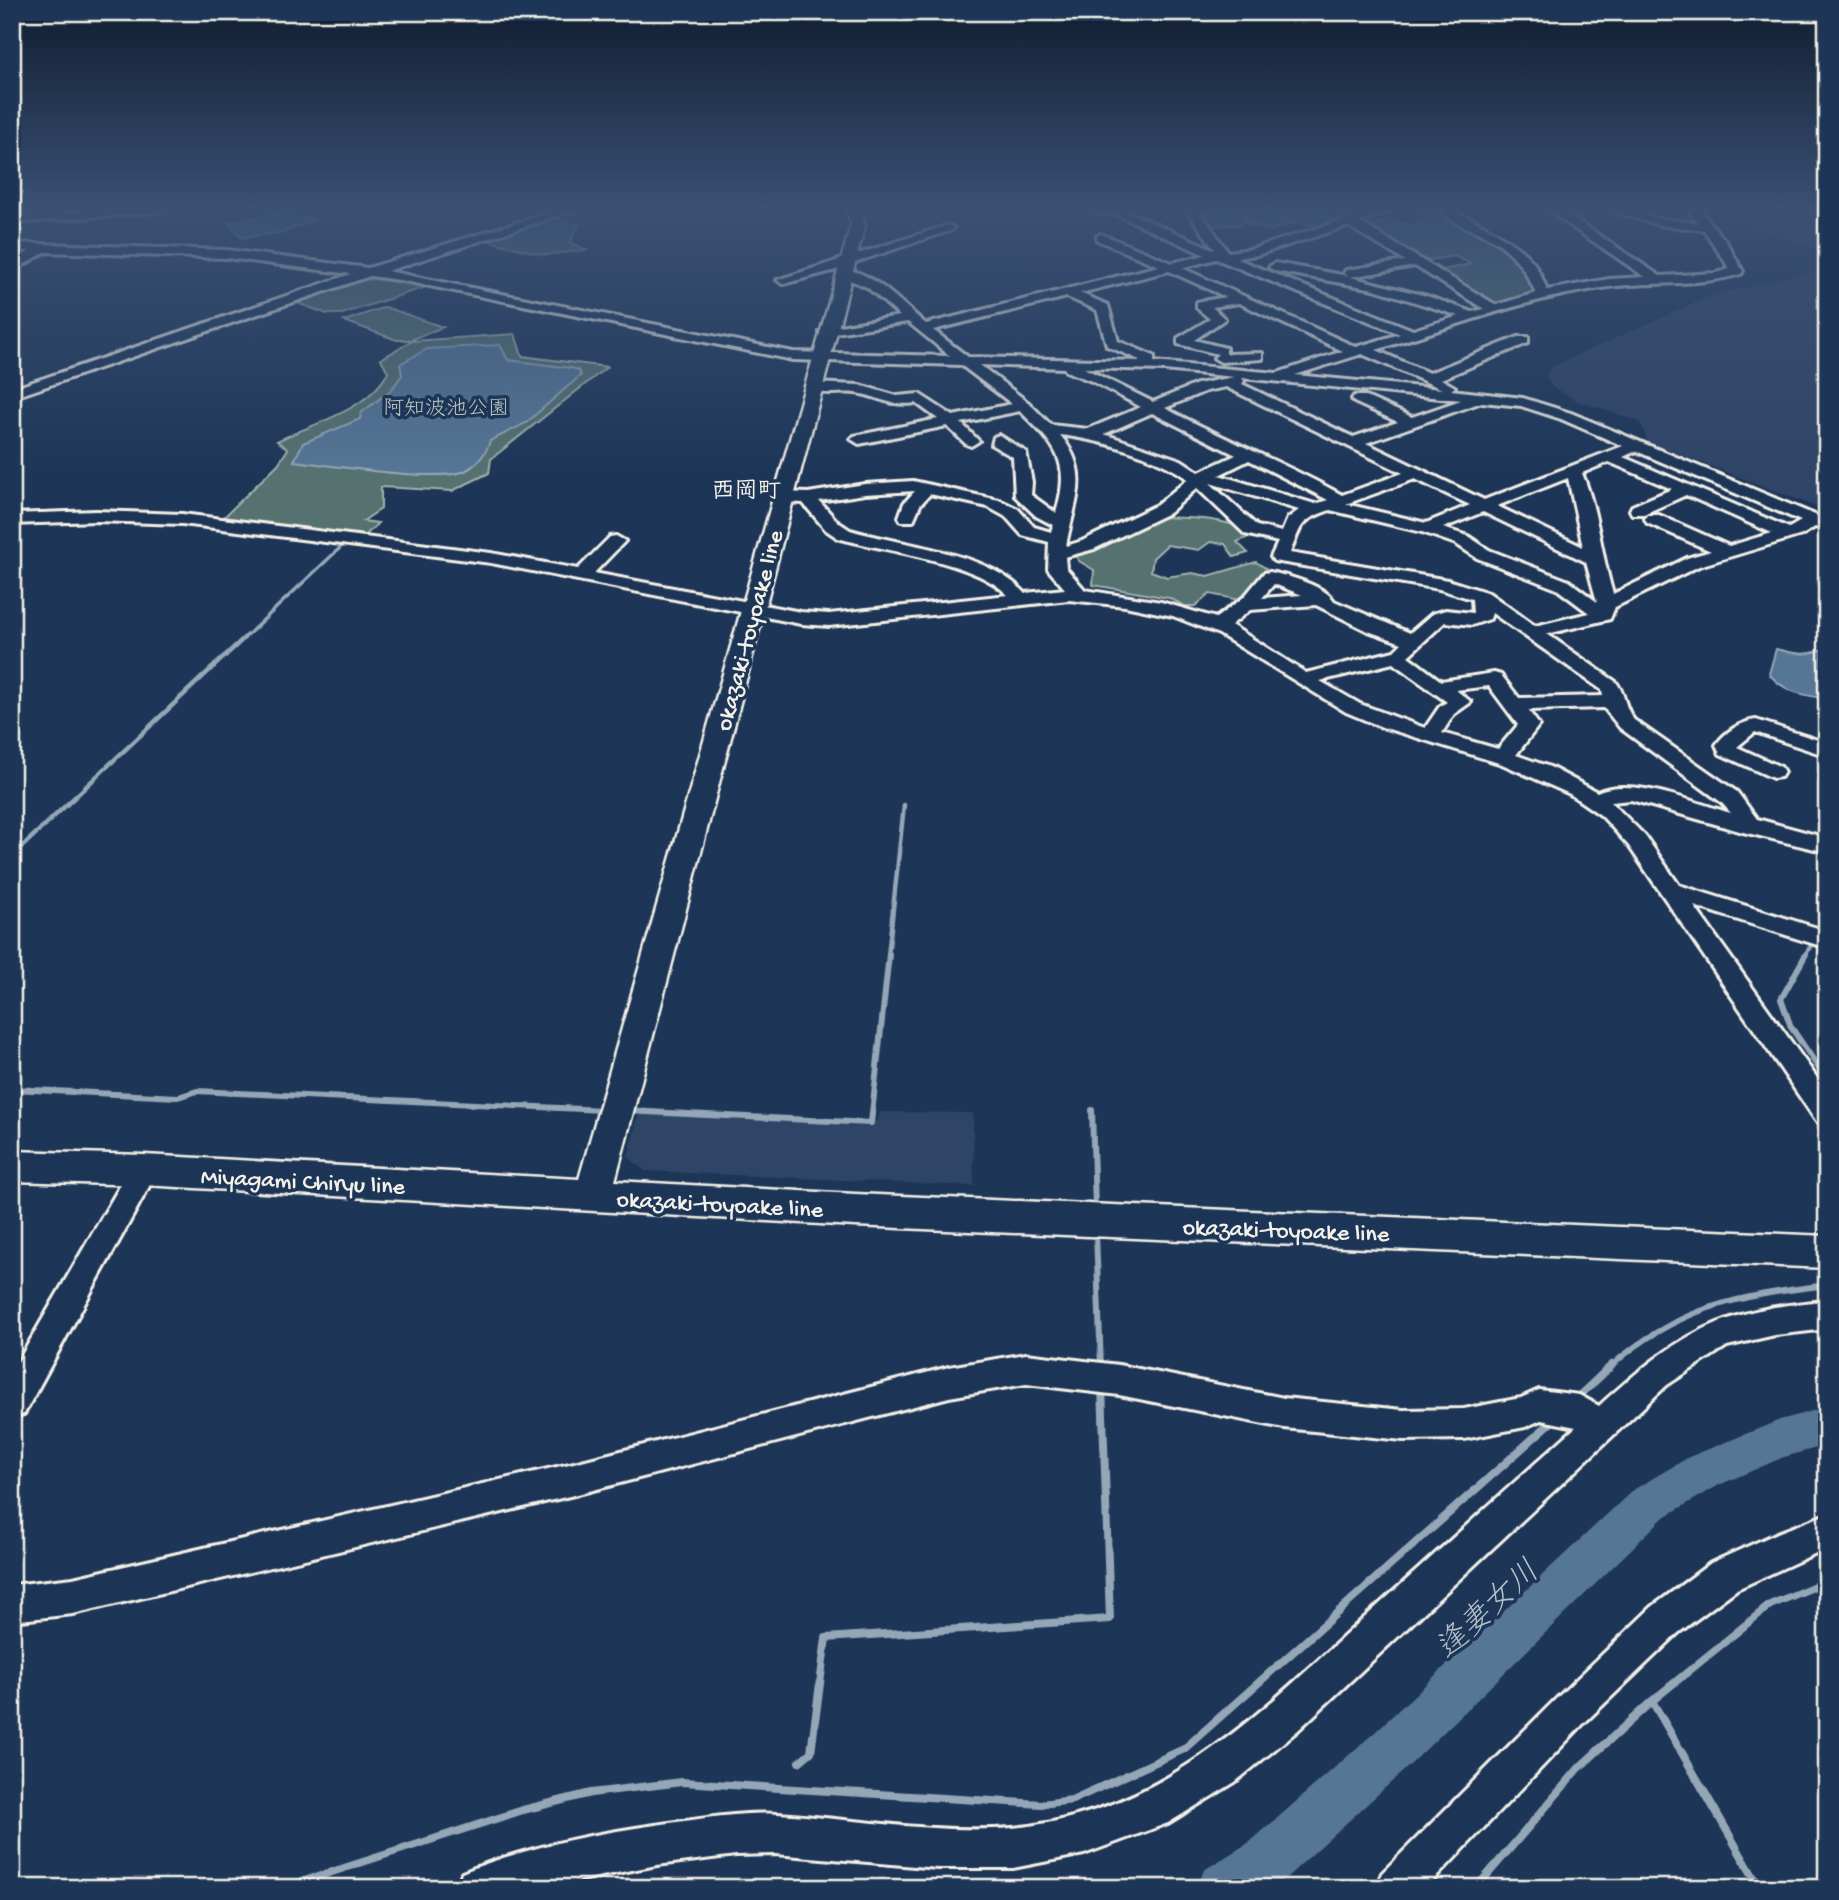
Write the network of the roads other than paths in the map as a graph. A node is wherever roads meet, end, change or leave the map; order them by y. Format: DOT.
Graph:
graph roads {
  1 [pos="291,298"];
  2 [pos="510,298"];
  3 [pos="837,298"];
  4 [pos="886,298"];
  5 [pos="1055,298"];
  6 [pos="1079,298"];
  7 [pos="1238,298"];
  8 [pos="1324,298"];
  9 [pos="1424,298"];
  10 [pos="1476,298"];
  11 [pos="1534,298"];
  12 [pos="1241,299"];
  13 [pos="1494,309"];
  14 [pos="1470,316"];
  15 [pos="910,318"];
  16 [pos="1205,326"];
  17 [pos="924,328"];
  18 [pos="1411,334"];
  19 [pos="1523,340"];
  20 [pos="1385,342"];
  21 [pos="824,345"];
  22 [pos="1357,350"];
  23 [pos="1408,351"];
  24 [pos="1256,356"];
  25 [pos="1430,361"];
  26 [pos="1058,362"];
  27 [pos="967,363"];
  28 [pos="1164,366"];
  29 [pos="1224,366"];
  30 [pos="1452,371"];
  31 [pos="939,377"];
  32 [pos="1276,377"];
  33 [pos="1430,378"];
  34 [pos="813,387"];
  35 [pos="12,394"];
  36 [pos="1476,397"];
  37 [pos="1359,399"];
  38 [pos="1023,406"];
  39 [pos="1153,408"];
  40 [pos="950,421"];
  41 [pos="1412,423"];
  42 [pos="1048,429"];
  43 [pos="1090,434"];
  44 [pos="859,439"];
  45 [pos="999,440"];
  46 [pos="971,441"];
  47 [pos="1352,443"];
  48 [pos="1636,446"];
  49 [pos="1181,448"];
  50 [pos="1250,454"];
  51 [pos="1158,457"];
  52 [pos="1611,457"];
  53 [pos="1574,472"];
  54 [pos="1415,474"];
  55 [pos="1201,478"];
  56 [pos="1340,481"];
  57 [pos="926,489"];
  58 [pos="1687,489"];
  59 [pos="1360,493"];
  60 [pos="796,498"];
  61 [pos="1328,505"];
  62 [pos="1483,507"];
  63 [pos="907,517"];
  64 [pos="12,519"];
  65 [pos="1821,524"];
  66 [pos="1427,528"];
  67 [pos="1251,530"];
  68 [pos="1787,533"];
  69 [pos="1288,536"];
  70 [pos="1060,539"];
  71 [pos="616,541"];
  72 [pos="1726,551"];
  73 [pos="1280,557"];
  74 [pos="1594,559"];
  75 [pos="582,575"];
  76 [pos="1270,577"];
  77 [pos="1481,579"];
  78 [pos="1079,594"];
  79 [pos="1021,599"];
  80 [pos="1328,599"];
  81 [pos="1245,606"];
  82 [pos="754,608"];
  83 [pos="1605,610"];
  84 [pos="1218,626"];
  85 [pos="1530,634"];
  86 [pos="1415,642"];
  87 [pos="1394,657"];
  88 [pos="1304,679"];
  89 [pos="1437,687"];
  90 [pos="1614,701"];
  91 [pos="1512,704"];
  92 [pos="1430,736"];
  93 [pos="1827,751"];
  94 [pos="1502,758"];
  95 [pos="1773,772"];
  96 [pos="1596,801"];
  97 [pos="1751,827"];
  98 [pos="1827,845"];
  99 [pos="1671,890"];
  100 [pos="1816,937"];
  101 [pos="1827,1114"];
  102 [pos="12,1167"];
  103 [pos="144,1170"];
  104 [pos="593,1196"];
  105 [pos="1827,1252"];
  106 [pos="1827,1315"];
  107 [pos="12,1403"];
  108 [pos="1576,1414"];
  109 [pos="1827,1531"];
  110 [pos="12,1603"];
  111 [pos="477,1888"];
  112 [pos="1397,1888"];
  1 -- 35 [label="street"];
  2 -- 21 [label="street"];
  3 -- 21 [label="main road, okazaki-toyoake line"];
  4 -- 15 [label="street"];
  5 -- 17 [label="street"];
  6 -- 28 [label="street"];
  7 -- 12 [label="street"];
  8 -- 18 [label="street"];
  9 -- 14 [label="street"];
  10 -- 13 [label="street"];
  11 -- 13 [label="street"];
  12 -- 16 [label="street"];
  12 -- 22 [label="street"];
  13 -- 14 [label="street"];
  14 -- 18 [label="street"];
  15 -- 17 [label="street"];
  15 -- 21 [label="street"];
  16 -- 29 [label="street"];
  16 -- 29 [label="street"];
  17 -- 27 [label="street"];
  18 -- 20 [label="street"];
  19 -- 30 [label="street"];
  20 -- 22 [label="street"];
  20 -- 23 [label="street"];
  21 -- 27 [label="street"];
  21 -- 34 [label="main road, okazaki-toyoake line"];
  22 -- 32 [label="street"];
  22 -- 33 [label="street"];
  24 -- 29 [label="street"];
  25 -- 30 [label="street"];
  26 -- 27 [label="street"];
  26 -- 28 [label="street"];
  26 -- 39 [label="street"];
  27 -- 31 [label="street"];
  27 -- 38 [label="street"];
  28 -- 29 [label="street"];
  29 -- 32 [label="street"];
  29 -- 39 [label="street"];
  29 -- 47 [label="street"];
  30 -- 33 [label="street"];
  32 -- 36 [label="street"];
  33 -- 36 [label="street"];
  34 -- 40 [label="street"];
  34 -- 60 [label="main road, okazaki-toyoake line"];
  36 -- 41 [label="street"];
  36 -- 48 [label="street"];
  37 -- 41 [label="street"];
  38 -- 40 [label="street"];
  38 -- 42 [label="street"];
  39 -- 43 [label="street"];
  39 -- 50 [label="street"];
  40 -- 44 [label="street"];
  40 -- 46 [label="street"];
  41 -- 47 [label="street"];
  42 -- 43 [label="street"];
  42 -- 70 [label="street"];
  43 -- 51 [label="street"];
  45 -- 70 [label="street"];
  47 -- 54 [label="street"];
  48 -- 52 [label="street"];
  48 -- 65 [label="street"];
  49 -- 51 [label="street"];
  50 -- 55 [label="street"];
  50 -- 61 [label="street"];
  51 -- 55 [label="street"];
  52 -- 53 [label="street"];
  52 -- 58 [label="street"];
  53 -- 62 [label="street"];
  53 -- 74 [label="street"];
  54 -- 59 [label="street"];
  54 -- 62 [label="street"];
  55 -- 61 [label="street"];
  55 -- 67 [label="street"];
  55 -- 70 [label="street"];
  56 -- 59 [label="street"];
  57 -- 60 [label="street"];
  57 -- 63 [label="street"];
  57 -- 70 [label="street"];
  58 -- 68 [label="street"];
  58 -- 72 [label="street"];
  59 -- 61 [label="street"];
  60 -- 79 [label="street"];
  60 -- 82 [label="main road, okazaki-toyoake line"];
  61 -- 66 [label="street"];
  61 -- 69 [label="street"];
  62 -- 66 [label="street"];
  62 -- 74 [label="street"];
  64 -- 75 [label="street"];
  65 -- 68 [label="street"];
  66 -- 77 [label="street"];
  67 -- 69 [label="street"];
  67 -- 73 [label="street"];
  68 -- 72 [label="street"];
  69 -- 73 [label="street"];
  70 -- 78 [label="street"];
  71 -- 75 [label="street"];
  72 -- 83 [label="street"];
  73 -- 76 [label="street"];
  73 -- 77 [label="street"];
  74 -- 83 [label="street"];
  75 -- 82 [label="street"];
  76 -- 80 [label="street"];
  76 -- 81 [label="street"];
  77 -- 83 [label="street"];
  77 -- 85 [label="street"];
  77 -- 86 [label="street"];
  78 -- 79 [label="street"];
  78 -- 84 [label="street"];
  79 -- 82 [label="street"];
  80 -- 81 [label="street"];
  80 -- 86 [label="street"];
  81 -- 84 [label="street"];
  82 -- 104 [label="main road, okazaki-toyoake line"];
  83 -- 85 [label="street"];
  84 -- 88 [label="street"];
  85 -- 90 [label="street"];
  86 -- 87 [label="street"];
  87 -- 88 [label="street"];
  87 -- 89 [label="street"];
  88 -- 92 [label="street"];
  89 -- 91 [label="street"];
  89 -- 92 [label="street"];
  90 -- 91 [label="street"];
  90 -- 97 [label="street"];
  91 -- 94 [label="street"];
  92 -- 94 [label="street"];
  93 -- 95 [label="street"];
  94 -- 96 [label="street"];
  96 -- 97 [label="street"];
  96 -- 99 [label="street"];
  97 -- 98 [label="street"];
  99 -- 100 [label="street"];
  99 -- 101 [label="street"];
  102 -- 103 [label="main road, Miyagami Chiryu line"];
  103 -- 104 [label="main road, Miyagami Chiryu line"];
  103 -- 107 [label="street"];
  104 -- 105 [label="main road, okazaki-toyoake line"];
  106 -- 108 [label="street"];
  108 -- 110 [label="street"];
  108 -- 111 [label="street"];
  109 -- 112 [label="street"];
}
